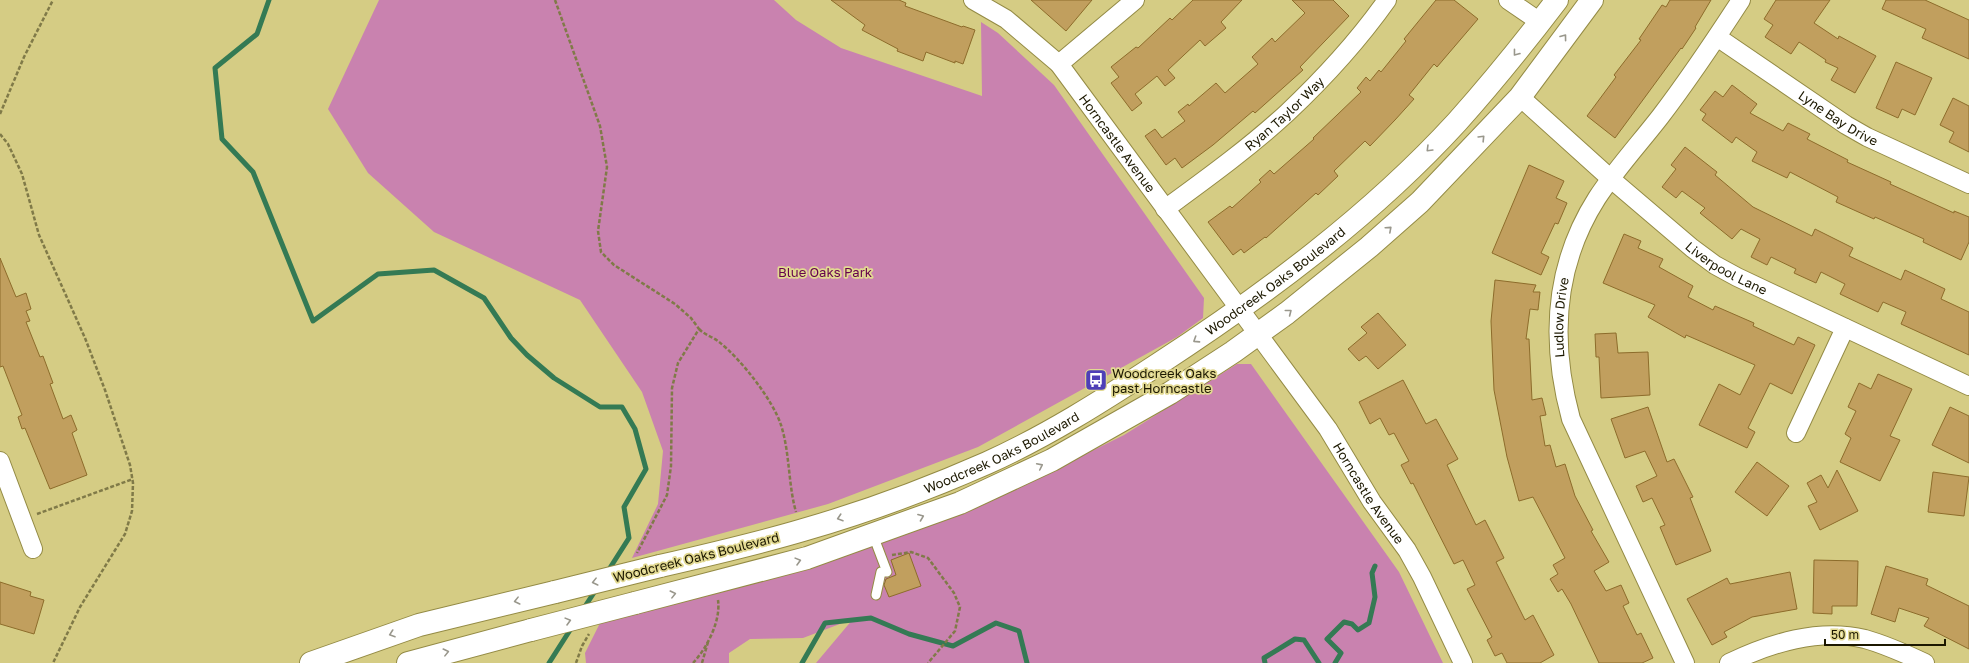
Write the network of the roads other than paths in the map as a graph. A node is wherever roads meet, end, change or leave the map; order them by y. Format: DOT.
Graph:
graph roads {
  1 [pos="973,0"];
  2 [pos="1135,0"];
  3 [pos="1387,0"];
  4 [pos="1508,0"];
  5 [pos="1557,0"];
  6 [pos="1592,0"];
  7 [pos="1741,0"];
  8 [pos="1540,22"];
  9 [pos="1717,37"];
  10 [pos="1059,64"];
  11 [pos="1520,96"];
  12 [pos="1611,179"];
  13 [pos="1969,184"];
  14 [pos="1165,209"];
  15 [pos="1239,310"];
  16 [pos="1845,328"];
  17 [pos="1258,334"];
  18 [pos="1969,386"];
  19 [pos="1796,433"];
  20 [pos="0,461"];
  21 [pos="873,535"];
  22 [pos="33,549"];
  23 [pos="876,595"];
  24 [pos="311,663"];
  25 [pos="408,663"];
  26 [pos="1463,663"];
  27 [pos="1685,663"];
  28 [pos="1729,663"];
  29 [pos="1925,663"];
  1 -- 10 [label="street, Horncastle Avenue"];
  2 -- 10 [label="street"];
  3 -- 14 [label="street, Ryan Taylor Way"];
  4 -- 8 [label="street"];
  5 -- 8 [label="main road, Woodcreek Oaks Boulevard"];
  11 -- 6 [label="main road, Woodcreek Oaks Boulevard, one-way"];
  7 -- 9 [label="street, Ludlow Drive"];
  8 -- 15 [label="main road, Woodcreek Oaks Boulevard, one-way"];
  9 -- 12 [label="street, Ludlow Drive"];
  9 -- 13 [label="street, Lyne Bay Drive"];
  10 -- 14 [label="street, Horncastle Avenue"];
  11 -- 12 [label="street, Liverpool Lane"];
  17 -- 11 [label="main road, Woodcreek Oaks Boulevard, one-way"];
  12 -- 16 [label="street, Liverpool Lane"];
  12 -- 27 [label="street, Ludlow Drive"];
  14 -- 15 [label="street, Horncastle Avenue"];
  15 -- 17 [label="street, Horncastle Avenue"];
  15 -- 24 [label="main road, Woodcreek Oaks Boulevard, one-way, bridge"];
  16 -- 18 [label="street, Liverpool Lane"];
  16 -- 19 [label="street"];
  21 -- 17 [label="main road, Woodcreek Oaks Boulevard, one-way"];
  17 -- 26 [label="street, Horncastle Avenue"];
  20 -- 22 [label="street"];
  21 -- 23 [label="lane"];
  25 -- 21 [label="main road, Woodcreek Oaks Boulevard, one-way, bridge"];
  28 -- 29 [label="street"];
}
